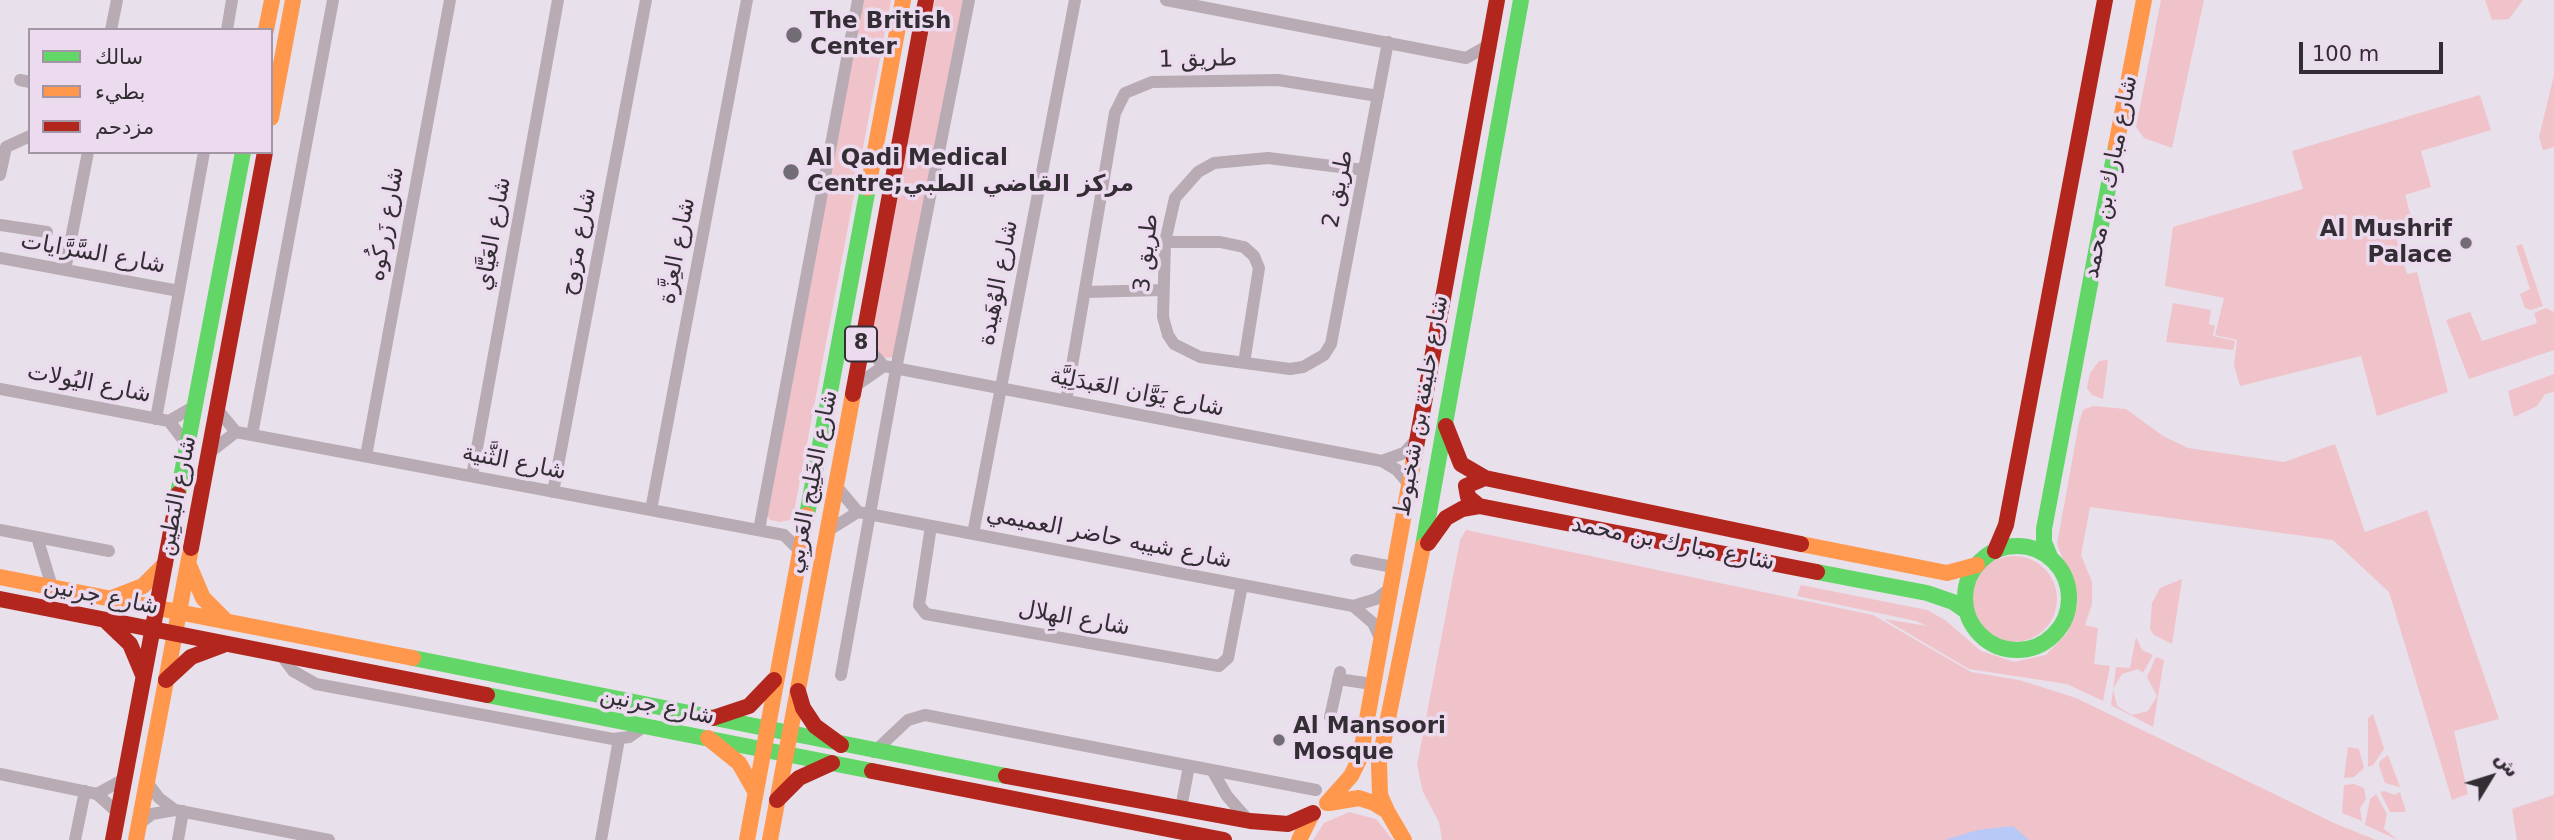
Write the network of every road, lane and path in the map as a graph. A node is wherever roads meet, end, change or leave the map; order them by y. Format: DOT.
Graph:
graph roads {
  1 [pos="117,0"];
  2 [pos="232,0"];
  3 [pos="272,0"];
  4 [pos="293,0"];
  5 [pos="333,0"];
  6 [pos="450,0"];
  7 [pos="558,0"];
  8 [pos="646,0"];
  9 [pos="747,0"];
  10 [pos="858,0"];
  11 [pos="903,0"];
  12 [pos="926,0"];
  13 [pos="969,0"];
  14 [pos="1075,0"];
  15 [pos="1166,0"];
  16 [pos="1497,0"];
  17 [pos="1521,0"];
  18 [pos="2105,0"];
  19 [pos="2144,0"];
  20 [pos="111,28"];
  21 [pos="227,28"];
  22 [pos="266,28"];
  23 [pos="1388,42"];
  24 [pos="1489,45"];
  25 [pos="1466,58"];
  26 [pos="1483,77"];
  27 [pos="1378,96"];
  28 [pos="273,107"];
  29 [pos="28,137"];
  30 [pos="88,154"];
  31 [pos="204,154"];
  32 [pos="243,154"];
  33 [pos="265,154"];
  34 [pos="1364,170"];
  35 [pos="0,175"];
  36 [pos="0,225"];
  37 [pos="47,232"];
  38 [pos="1165,242"];
  39 [pos="0,258"];
  40 [pos="65,270"];
  41 [pos="1162,290"];
  42 [pos="179,291"];
  43 [pos="1086,292"];
  44 [pos="862,342"];
  45 [pos="1331,344"];
  46 [pos="1244,363"];
  47 [pos="890,367"];
  48 [pos="853,387"];
  49 [pos="1000,388"];
  50 [pos="0,389"];
  51 [pos="1066,401"];
  52 [pos="195,406"];
  53 [pos="217,409"];
  54 [pos="162,420"];
  55 [pos="1445,422"];
  56 [pos="236,432"];
  57 [pos="252,435"];
  58 [pos="1416,440"];
  59 [pos="188,446"];
  60 [pos="209,453"];
  61 [pos="366,456"];
  62 [pos="1382,461"];
  63 [pos="472,476"];
  64 [pos="1485,478"];
  65 [pos="1408,483"];
  66 [pos="835,485"];
  67 [pos="553,492"];
  68 [pos="1479,506"];
  69 [pos="651,510"];
  70 [pos="858,512"];
  71 [pos="872,514"];
  72 [pos="805,521"];
  73 [pos="931,526"];
  74 [pos="0,530"];
  75 [pos="759,530"];
  76 [pos="826,532"];
  77 [pos="973,534"];
  78 [pos="784,535"];
  79 [pos="37,537"];
  80 [pos="109,551"];
  81 [pos="800,551"];
  82 [pos="1995,551"];
  83 [pos="2051,559"];
  84 [pos="1356,560"];
  85 [pos="166,562"];
  86 [pos="188,562"];
  87 [pos="1977,565"];
  88 [pos="1392,567"];
  89 [pos="0,577"];
  90 [pos="1417,579"];
  91 [pos="1242,584"];
  92 [pos="52,587"];
  93 [pos="1388,590"];
  94 [pos="108,598"];
  95 [pos="0,600"];
  96 [pos="1353,606"];
  97 [pos="158,608"];
  98 [pos="1966,611"];
  99 [pos="179,612"];
  100 [pos="105,621"];
  101 [pos="228,622"];
  102 [pos="153,631"];
  103 [pos="174,635"];
  104 [pos="1380,638"];
  105 [pos="225,645"];
  106 [pos="281,655"];
  107 [pos="841,675"];
  108 [pos="144,678"];
  109 [pos="776,679"];
  110 [pos="166,680"];
  111 [pos="1372,684"];
  112 [pos="797,688"];
  113 [pos="1330,717"];
  114 [pos="713,718"];
  115 [pos="645,726"];
  116 [pos="766,728"];
  117 [pos="788,733"];
  118 [pos="708,738"];
  119 [pos="619,739"];
  120 [pos="841,744"];
  121 [pos="762,749"];
  122 [pos="874,752"];
  123 [pos="785,754"];
  124 [pos="832,763"];
  125 [pos="1189,766"];
  126 [pos="1212,770"];
  127 [pos="0,774"];
  128 [pos="1237,775"];
  129 [pos="124,779"];
  130 [pos="147,782"];
  131 [pos="755,790"];
  132 [pos="1316,790"];
  133 [pos="91,792"];
  134 [pos="1227,796"];
  135 [pos="776,802"];
  136 [pos="1327,803"];
  137 [pos="1181,808"];
  138 [pos="179,811"];
  139 [pos="1387,811"];
  140 [pos="118,813"];
  141 [pos="1313,813"];
  142 [pos="1250,821"];
  143 [pos="137,832"];
  144 [pos="296,837"];
  145 [pos="75,840"];
  146 [pos="113,840"];
  147 [pos="178,840"];
  148 [pos="329,840"];
  149 [pos="601,840"];
  150 [pos="747,840"];
  151 [pos="770,840"];
  152 [pos="1224,840"];
  153 [pos="1299,840"];
  154 [pos="1404,840"];
  1 -- 20 [label="street"];
  2 -- 21 [label="street"];
  3 -- 22 [label="main road"];
  4 -- 28 [label="main road"];
  5 -- 57 [label="street"];
  6 -- 61 [label="street, شارع زَركُوه"];
  7 -- 63 [label="street, شارع العَيَّاي"];
  8 -- 67 [label="street, شارع مرَوح"];
  9 -- 69 [label="street, شارع العِزَّة"];
  10 -- 75 [label="street, شارع الخَلِيج العَربِي"];
  11 -- 72 [label="main road, شارع الخَلِيج العَربِي / 8"];
  12 -- 44 [label="main road, شارع الخَلِيج العَربِي / 8"];
  13 -- 47 [label="street"];
  14 -- 49 [label="street, شارع الوُهَيدة"];
  15 -- 23 [label="street"];
  16 -- 24 [label="main road, شارع خليفة بن شخبوط"];
  17 -- 55 [label="main road, شارع خليفة بن شخبوط"];
  18 -- 82 [label="main road, شارع مبارك بن محمد"];
  19 -- 83 [label="main road, شارع مبارك بن محمد"];
  23 -- 25 [label="street"];
  23 -- 27 [label="street, طريق 2"];
  24 -- 25 [label="street"];
  24 -- 26 [label="main road, شارع خليفة بن شخبوط"];
  25 -- 26 [label="street"];
  26 -- 58 [label="main road, شارع خليفة بن شخبوط"];
  27 -- 34 [label="street, طريق 2"];
  27 -- 43 [label="street, طريق 1"];
  29 -- 35 [label="street"];
  30 -- 40 [label="street"];
  31 -- 42 [label="street"];
  32 -- 52 [label="main road, شارع البَطِين"];
  33 -- 53 [label="main road, شارع البَطِين"];
  34 -- 38 [label="street, طريق 3"];
  34 -- 45 [label="street, طريق 2"];
  36 -- 37 [label="street"];
  38 -- 41 [label="street, طريق 3"];
  38 -- 46 [label="street"];
  39 -- 40 [label="street, شارع السَّرَّايات"];
  40 -- 42 [label="street, شارع السَّرَّايات"];
  41 -- 43 [label="street"];
  41 -- 46 [label="street, طريق 3"];
  42 -- 54 [label="street"];
  43 -- 51 [label="street, طريق 1"];
  44 -- 47 [label="street"];
  44 -- 48 [label="main road, شارع الخَلِيج العَربِي / 8"];
  45 -- 46 [label="street, طريق 3"];
  47 -- 48 [label="street"];
  47 -- 49 [label="street, شارع يَوَّان العَبدَلِيَّة"];
  47 -- 71 [label="street"];
  48 -- 66 [label="main road, شارع الخَلِيج العَربِي / 8"];
  49 -- 51 [label="street, شارع يَوَّان العَبدَلِيَّة"];
  49 -- 77 [label="street, شارع الوُهَيدة"];
  50 -- 54 [label="street, شارع اليُولات"];
  51 -- 62 [label="street, شارع يَوَّان العَبدَلِيَّة"];
  52 -- 54 [label="street, شارع اليُولات"];
  52 -- 59 [label="main road, شارع البَطِين"];
  53 -- 56 [label="street"];
  53 -- 60 [label="main road, شارع البَطِين"];
  54 -- 59 [label="street, شارع اليُولات"];
  55 -- 64 [label="main road, شارع مبارك بن محمد"];
  55 -- 90 [label="main road, شارع خليفة بن شخبوط"];
  56 -- 57 [label="street, شارع الثَّنية"];
  56 -- 60 [label="street"];
  57 -- 61 [label="street, شارع الثَّنية"];
  58 -- 62 [label="street"];
  58 -- 65 [label="main road, شارع خليفة بن شخبوط"];
  59 -- 85 [label="main road, شارع البَطِين"];
  60 -- 86 [label="main road, شارع البَطِين"];
  61 -- 63 [label="street, شارع الثَّنية"];
  62 -- 65 [label="street, شارع يَوَّان العَبدَلِيَّة"];
  63 -- 67 [label="street, شارع الثَّنية"];
  64 -- 68 [label="main road"];
  64 -- 87 [label="main road, شارع مبارك بن محمد"];
  65 -- 88 [label="main road, شارع خليفة بن شخبوط"];
  66 -- 70 [label="street"];
  66 -- 76 [label="main road, شارع الخَلِيج العَربِي / 8"];
  67 -- 69 [label="street, شارع الثَّنية"];
  68 -- 90 [label="main road"];
  68 -- 98 [label="main road, شارع مبارك بن محمد"];
  69 -- 75 [label="street, شارع الثَّنية"];
  70 -- 71 [label="street, شارع شيبه حاضر العميمي"];
  70 -- 76 [label="street"];
  71 -- 73 [label="street, شارع شيبه حاضر العميمي"];
  71 -- 107 [label="street"];
  72 -- 78 [label="street"];
  72 -- 81 [label="main road, شارع الخَلِيج العَربِي / 8"];
  73 -- 77 [label="street, شارع شيبه حاضر العميمي"];
  73 -- 91 [label="street, شارع الهِلال"];
  74 -- 79 [label="street"];
  75 -- 78 [label="street, شارع الثَّنية"];
  76 -- 112 [label="main road, شارع الخَلِيج العَربِي / 8"];
  77 -- 91 [label="street, شارع شيبه حاضر العميمي"];
  78 -- 81 [label="street"];
  79 -- 80 [label="street"];
  79 -- 92 [label="street"];
  81 -- 109 [label="main road, شارع الخَلِيج العَربِي / 8"];
  82 -- 83 [label="main road"];
  82 -- 87 [label="main road"];
  83 -- 98 [label="main road"];
  84 -- 88 [label="street"];
  85 -- 94 [label="main road"];
  85 -- 97 [label="main road, شارع البَطِين"];
  86 -- 99 [label="main road, شارع البَطِين"];
  86 -- 101 [label="main road"];
  87 -- 98 [label="main road"];
  88 -- 93 [label="main road, شارع خليفة بن شخبوط"];
  89 -- 92 [label="main road, شارع جرنين"];
  90 -- 139 [label="main road, شارع خليفة بن شخبوط"];
  91 -- 96 [label="street, شارع شيبه حاضر العميمي"];
  92 -- 94 [label="main road, شارع جرنين"];
  93 -- 96 [label="street"];
  93 -- 104 [label="main road, شارع خليفة بن شخبوط"];
  94 -- 97 [label="main road, شارع جرنين"];
  95 -- 100 [label="main road, شارع جرنين"];
  96 -- 104 [label="street"];
  97 -- 99 [label="main road, شارع جرنين"];
  97 -- 102 [label="main road, شارع البَطِين"];
  99 -- 101 [label="main road, شارع جرنين"];
  99 -- 103 [label="main road, شارع البَطِين"];
  100 -- 102 [label="main road, شارع جرنين"];
  100 -- 108 [label="main road"];
  101 -- 114 [label="main road, شارع جرنين"];
  102 -- 103 [label="main road, شارع جرنين"];
  102 -- 108 [label="main road, شارع البَطِين"];
  103 -- 105 [label="main road, شارع جرنين"];
  103 -- 110 [label="main road, شارع البَطِين"];
  104 -- 111 [label="main road, شارع خليفة بن شخبوط"];
  105 -- 106 [label="main road, شارع جرنين"];
  105 -- 110 [label="main road"];
  106 -- 115 [label="main road, شارع جرنين"];
  106 -- 119 [label="street"];
  108 -- 129 [label="main road, شارع البَطِين"];
  109 -- 114 [label="main road"];
  109 -- 116 [label="main road, شارع الخَلِيج العَربِي / 8"];
  110 -- 130 [label="main road, شارع البَطِين"];
  111 -- 113 [label="street"];
  111 -- 136 [label="main road, شارع خليفة بن شخبوط"];
  112 -- 117 [label="main road, شارع الخَلِيج العَربِي / 8"];
  112 -- 120 [label="main road"];
  114 -- 116 [label="main road, شارع جرنين"];
  115 -- 118 [label="main road, شارع جرنين"];
  115 -- 119 [label="street"];
  116 -- 117 [label="main road, شارع جرنين"];
  116 -- 121 [label="main road, شارع الخَلِيج العَربِي / 8"];
  117 -- 120 [label="main road, شارع جرنين"];
  117 -- 123 [label="main road, شارع الخَلِيج العَربِي / 8"];
  118 -- 121 [label="main road, شارع جرنين"];
  118 -- 131 [label="main road"];
  119 -- 149 [label="street"];
  120 -- 122 [label="main road, شارع جرنين"];
  121 -- 123 [label="main road, شارع جرنين"];
  121 -- 131 [label="main road, شارع الخَلِيج العَربِي / 8"];
  122 -- 125 [label="street"];
  122 -- 137 [label="main road, شارع جرنين"];
  123 -- 124 [label="main road, شارع جرنين"];
  123 -- 135 [label="main road, شارع الخَلِيج العَربِي / 8"];
  124 -- 135 [label="main road"];
  124 -- 152 [label="main road, شارع جرنين"];
  125 -- 126 [label="street"];
  125 -- 137 [label="street"];
  126 -- 128 [label="street"];
  126 -- 134 [label="street"];
  127 -- 133 [label="street"];
  128 -- 132 [label="street"];
  128 -- 134 [label="street"];
  129 -- 133 [label="street"];
  129 -- 140 [label="main road, شارع البَطِين"];
  130 -- 138 [label="street"];
  130 -- 143 [label="main road, شارع البَطِين"];
  131 -- 150 [label="main road, شارع الخَلِيج العَربِي / 8"];
  133 -- 140 [label="street"];
  133 -- 145 [label="street"];
  134 -- 142 [label="street"];
  135 -- 151 [label="main road, شارع الخَلِيج العَربِي / 8"];
  136 -- 139 [label="main road"];
  136 -- 141 [label="main road, شارع خليفة بن شخبوط"];
  137 -- 142 [label="main road, شارع جرنين"];
  138 -- 143 [label="street"];
  138 -- 144 [label="street"];
  138 -- 147 [label="street"];
  139 -- 154 [label="main road, شارع خليفة بن شخبوط"];
  140 -- 146 [label="main road, شارع البَطِين"];
  141 -- 142 [label="main road, شارع جرنين"];
  141 -- 153 [label="main road"];
  144 -- 148 [label="street"];
}
